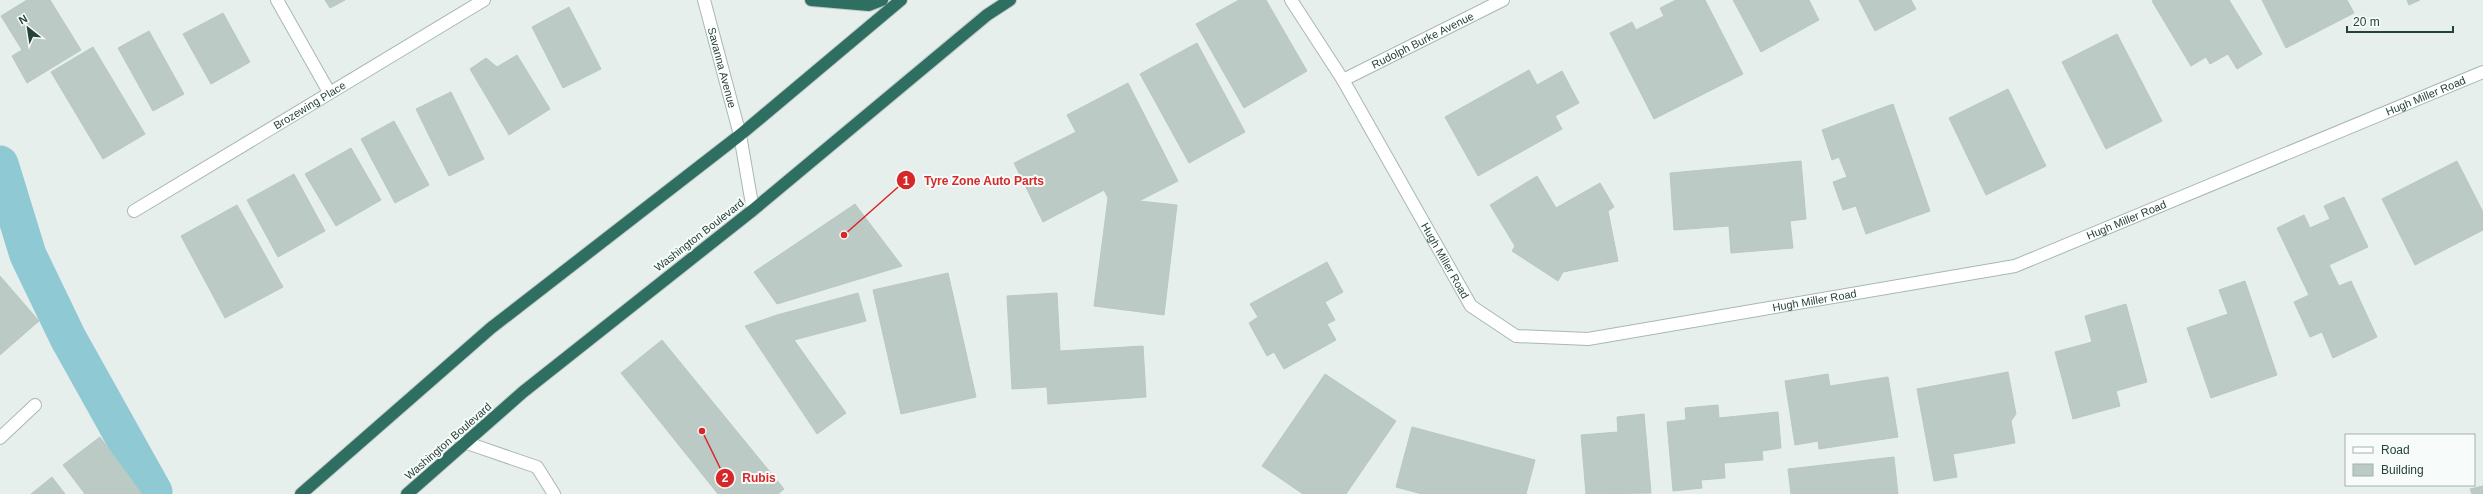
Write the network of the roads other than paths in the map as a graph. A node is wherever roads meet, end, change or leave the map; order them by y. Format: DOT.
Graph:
graph roads {
  1 [pos="277,0"];
  2 [pos="484,0"];
  3 [pos="704,0"];
  4 [pos="811,0"];
  5 [pos="882,0"];
  6 [pos="901,0"];
  7 [pos="1010,0"];
  8 [pos="1291,0"];
  9 [pos="1502,0"];
  10 [pos="2483,72"];
  11 [pos="1343,80"];
  12 [pos="329,92"];
  13 [pos="740,135"];
  14 [pos="753,210"];
  15 [pos="134,211"];
  16 [pos="35,405"];
  17 [pos="0,438"];
  18 [pos="464,442"];
  19 [pos="301,494"];
  20 [pos="407,494"];
  21 [pos="554,494"];
  1 -- 12 [label="street"];
  2 -- 12 [label="street, Brozewing Place"];
  3 -- 13 [label="street, Savanna Avenue"];
  4 -- 5 [label="highway"];
  6 -- 13 [label="highway"];
  7 -- 14 [label="highway, Washington Boulevard"];
  8 -- 11 [label="street, Hugh Miller Road"];
  9 -- 11 [label="street, Rudolph Burke Avenue"];
  10 -- 11 [label="street, Hugh Miller Road"];
  12 -- 15 [label="street, Brozewing Place"];
  13 -- 14 [label="street, Savanna Avenue"];
  13 -- 19 [label="highway"];
  14 -- 18 [label="highway, Washington Boulevard"];
  16 -- 17 [label="street"];
  18 -- 20 [label="highway, Washington Boulevard"];
  18 -- 21 [label="street"];
}
